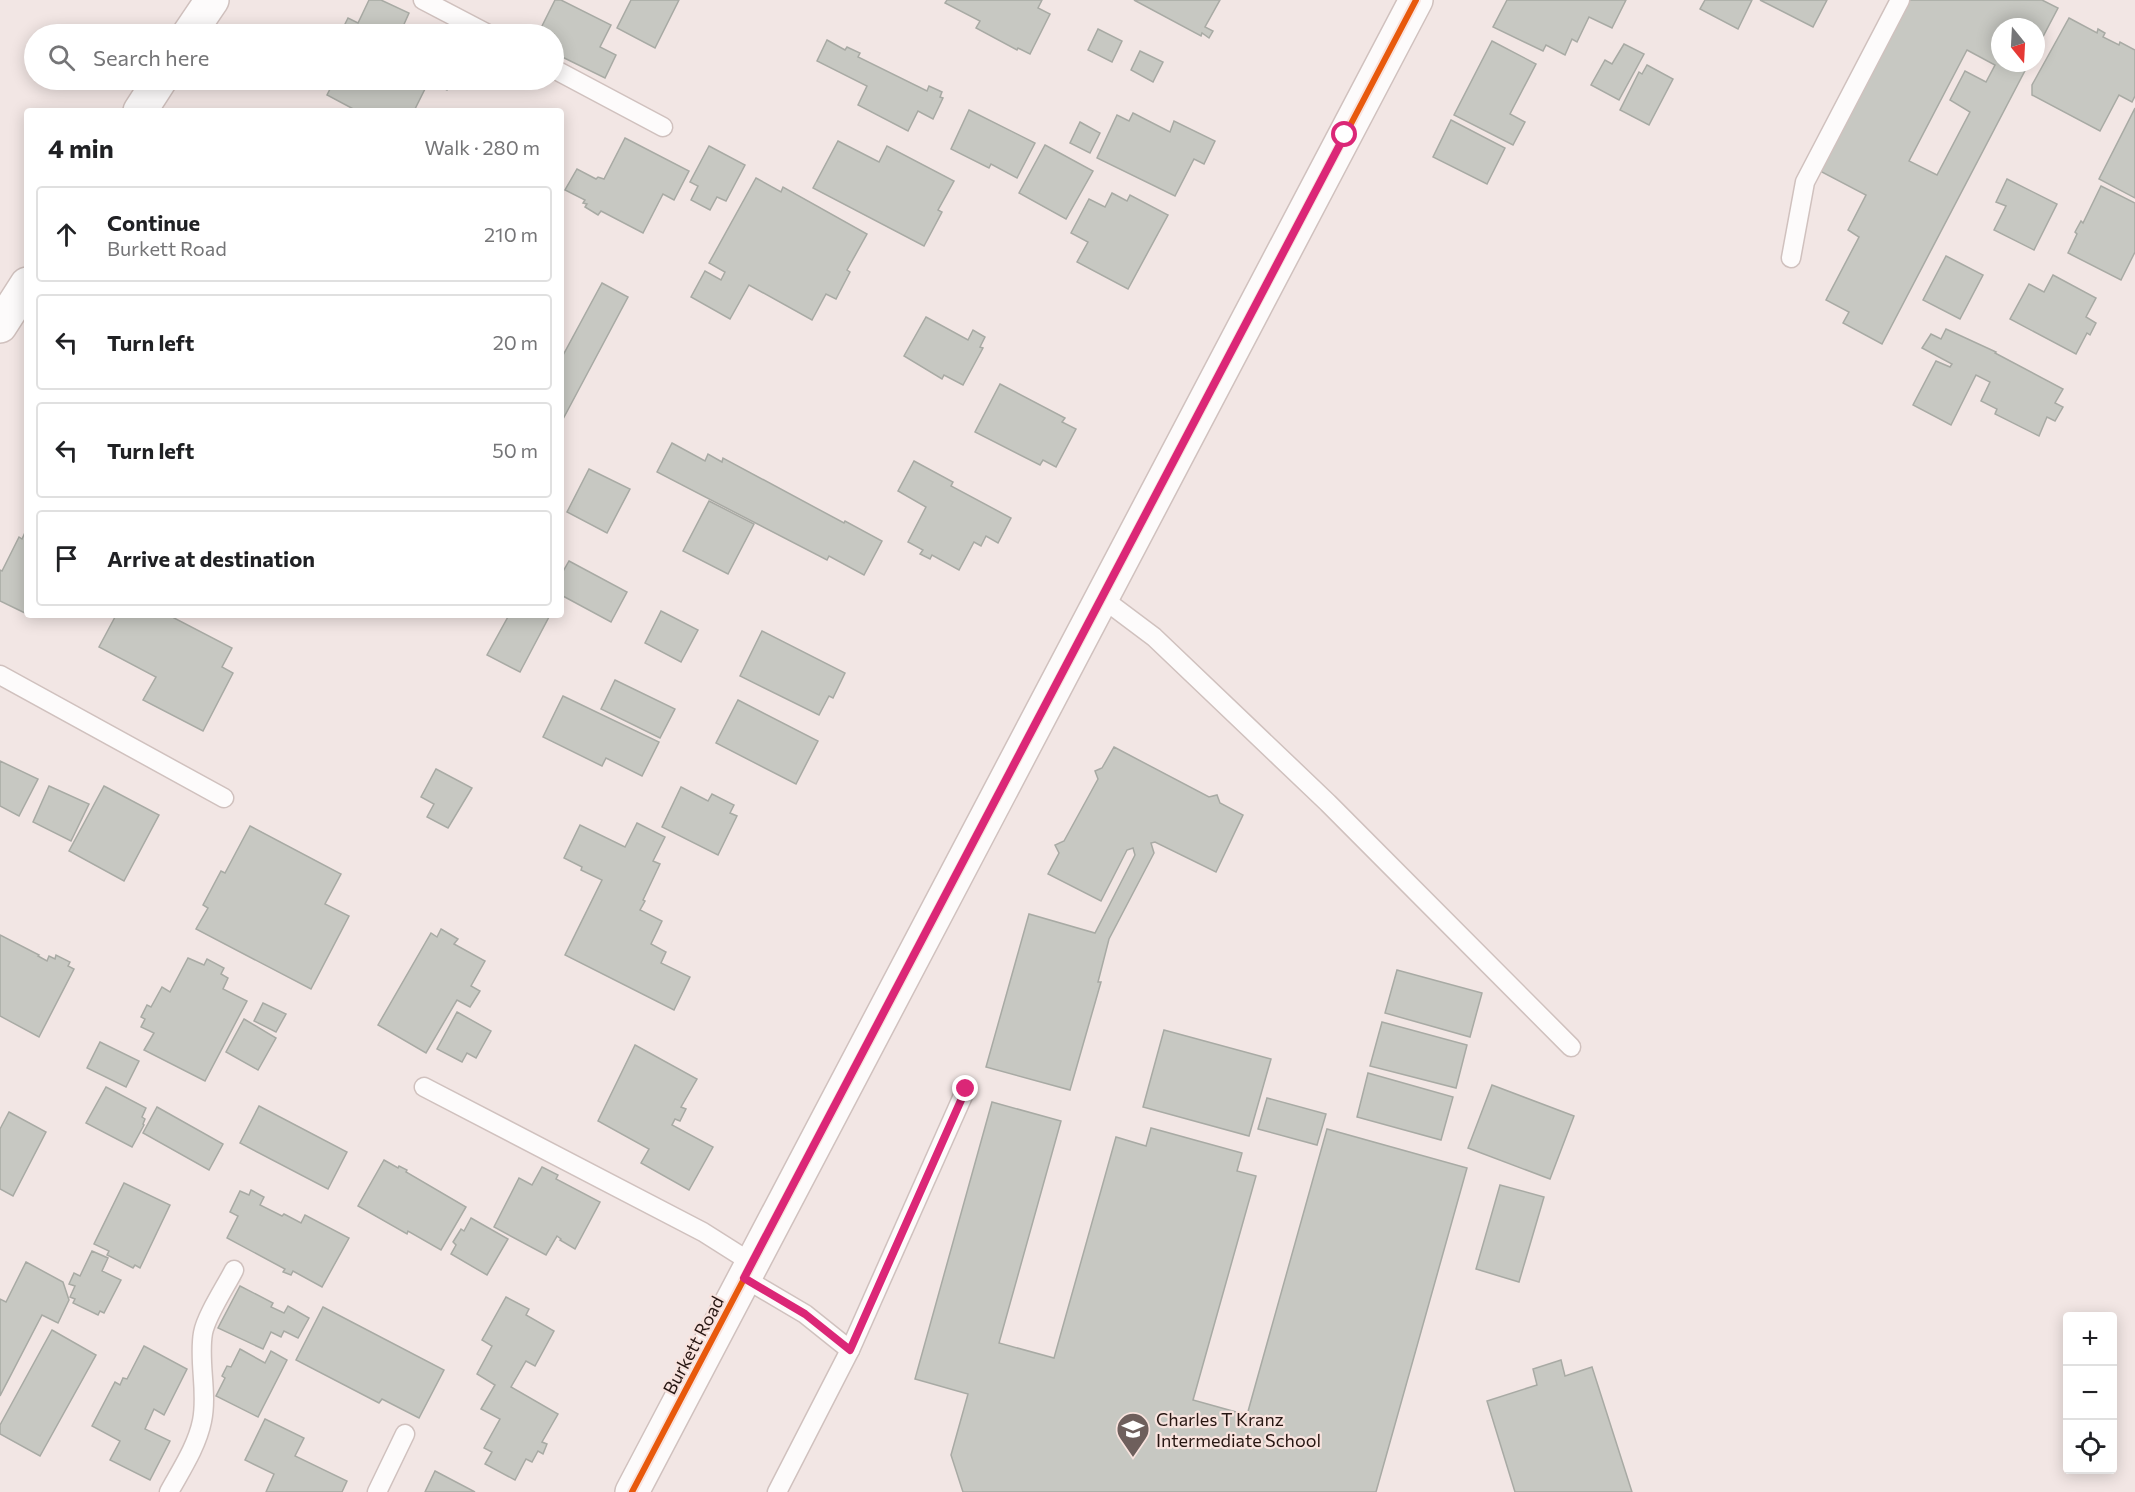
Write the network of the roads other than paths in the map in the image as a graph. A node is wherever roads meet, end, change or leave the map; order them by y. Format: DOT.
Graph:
graph roads {
  1 [pos="212,0"];
  2 [pos="423,0"];
  3 [pos="1416,0"];
  4 [pos="1899,0"];
  5 [pos="196,24"];
  6 [pos="469,24"];
  7 [pos="564,74"];
  8 [pos="154,90"];
  9 [pos="142,108"];
  10 [pos="663,127"];
  11 [pos="1791,258"];
  12 [pos="24,289"];
  13 [pos="0,326"];
  14 [pos="1102,598"];
  15 [pos="0,675"];
  16 [pos="224,798"];
  17 [pos="1571,1047"];
  18 [pos="424,1087"];
  19 [pos="966,1089"];
  20 [pos="234,1270"];
  21 [pos="748,1270"];
  22 [pos="850,1350"];
  23 [pos="405,1434"];
  24 [pos="169,1492"];
  25 [pos="377,1492"];
  26 [pos="632,1492"];
  27 [pos="777,1492"];
  1 -- 5 [label="street"];
  2 -- 6 [label="lane"];
  3 -- 14 [label="street, Burkett Road"];
  4 -- 11 [label="lane"];
  7 -- 10 [label="lane"];
  8 -- 9 [label="street"];
  12 -- 13 [label="street"];
  14 -- 17 [label="lane"];
  14 -- 21 [label="street, Burkett Road"];
  15 -- 16 [label="lane"];
  18 -- 21 [label="lane"];
  19 -- 22 [label="lane"];
  20 -- 24 [label="lane"];
  21 -- 22 [label="lane"];
  21 -- 26 [label="street, Burkett Road"];
  22 -- 27 [label="lane"];
  23 -- 25 [label="lane"];
}
